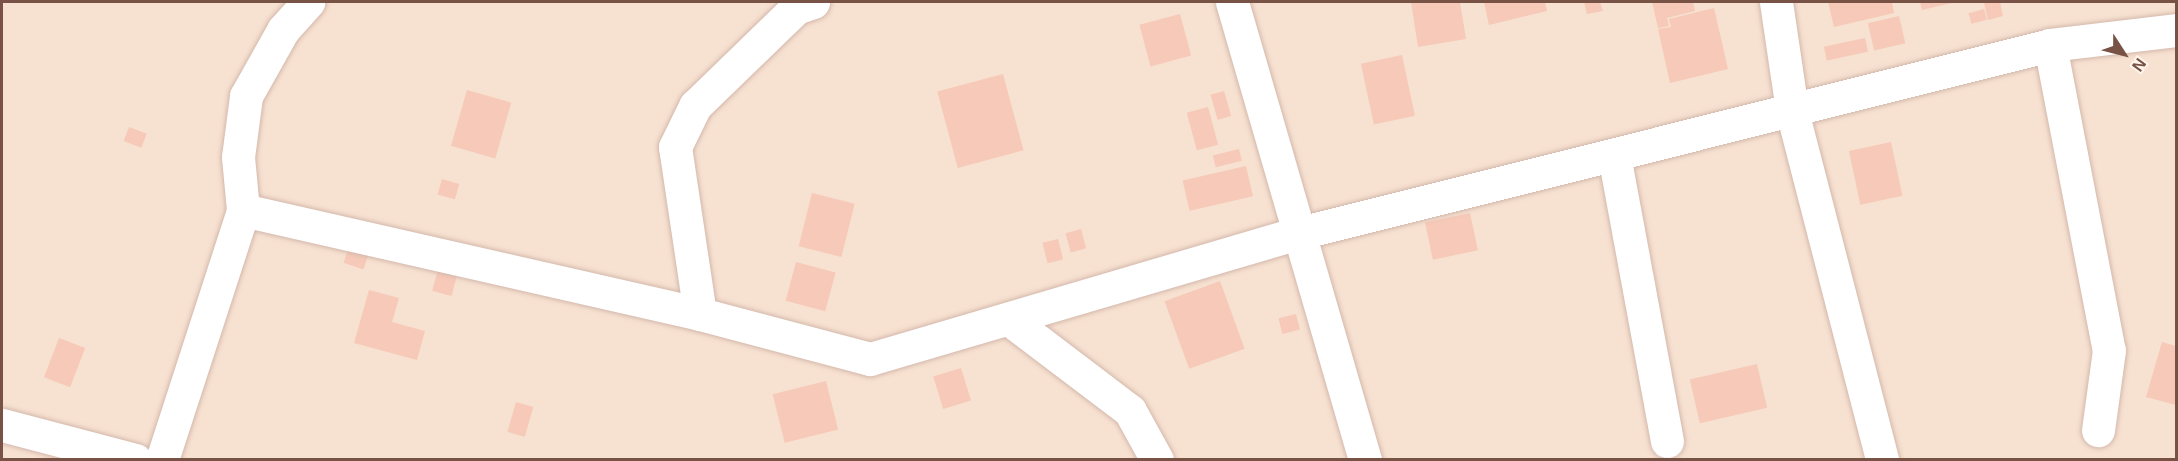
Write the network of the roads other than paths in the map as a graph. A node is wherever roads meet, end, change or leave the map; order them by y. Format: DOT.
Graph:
graph roads {
  1 [pos="308,2"];
  2 [pos="1232,2"];
  3 [pos="1776,2"];
  4 [pos="793,4"];
  5 [pos="2176,30"];
  6 [pos="2050,45"];
  7 [pos="1792,111"];
  8 [pos="1614,155"];
  9 [pos="243,210"];
  10 [pos="1296,234"];
  11 [pos="700,314"];
  12 [pos="1009,319"];
  13 [pos="2,425"];
  14 [pos="2098,430"];
  15 [pos="1667,441"];
  16 [pos="135,459"];
  17 [pos="162,459"];
  18 [pos="1157,459"];
  19 [pos="1365,459"];
  20 [pos="1882,459"];
  1 -- 9 [label="street"];
  2 -- 10 [label="street"];
  3 -- 7 [label="street"];
  4 -- 11 [label="street"];
  5 -- 6 [label="street"];
  6 -- 7 [label="street"];
  6 -- 14 [label="street"];
  7 -- 8 [label="street"];
  7 -- 20 [label="street"];
  8 -- 10 [label="street"];
  8 -- 15 [label="street"];
  9 -- 11 [label="street"];
  9 -- 17 [label="street"];
  10 -- 12 [label="street"];
  10 -- 19 [label="street"];
  11 -- 12 [label="street"];
  12 -- 18 [label="street"];
  13 -- 16 [label="street"];
}
